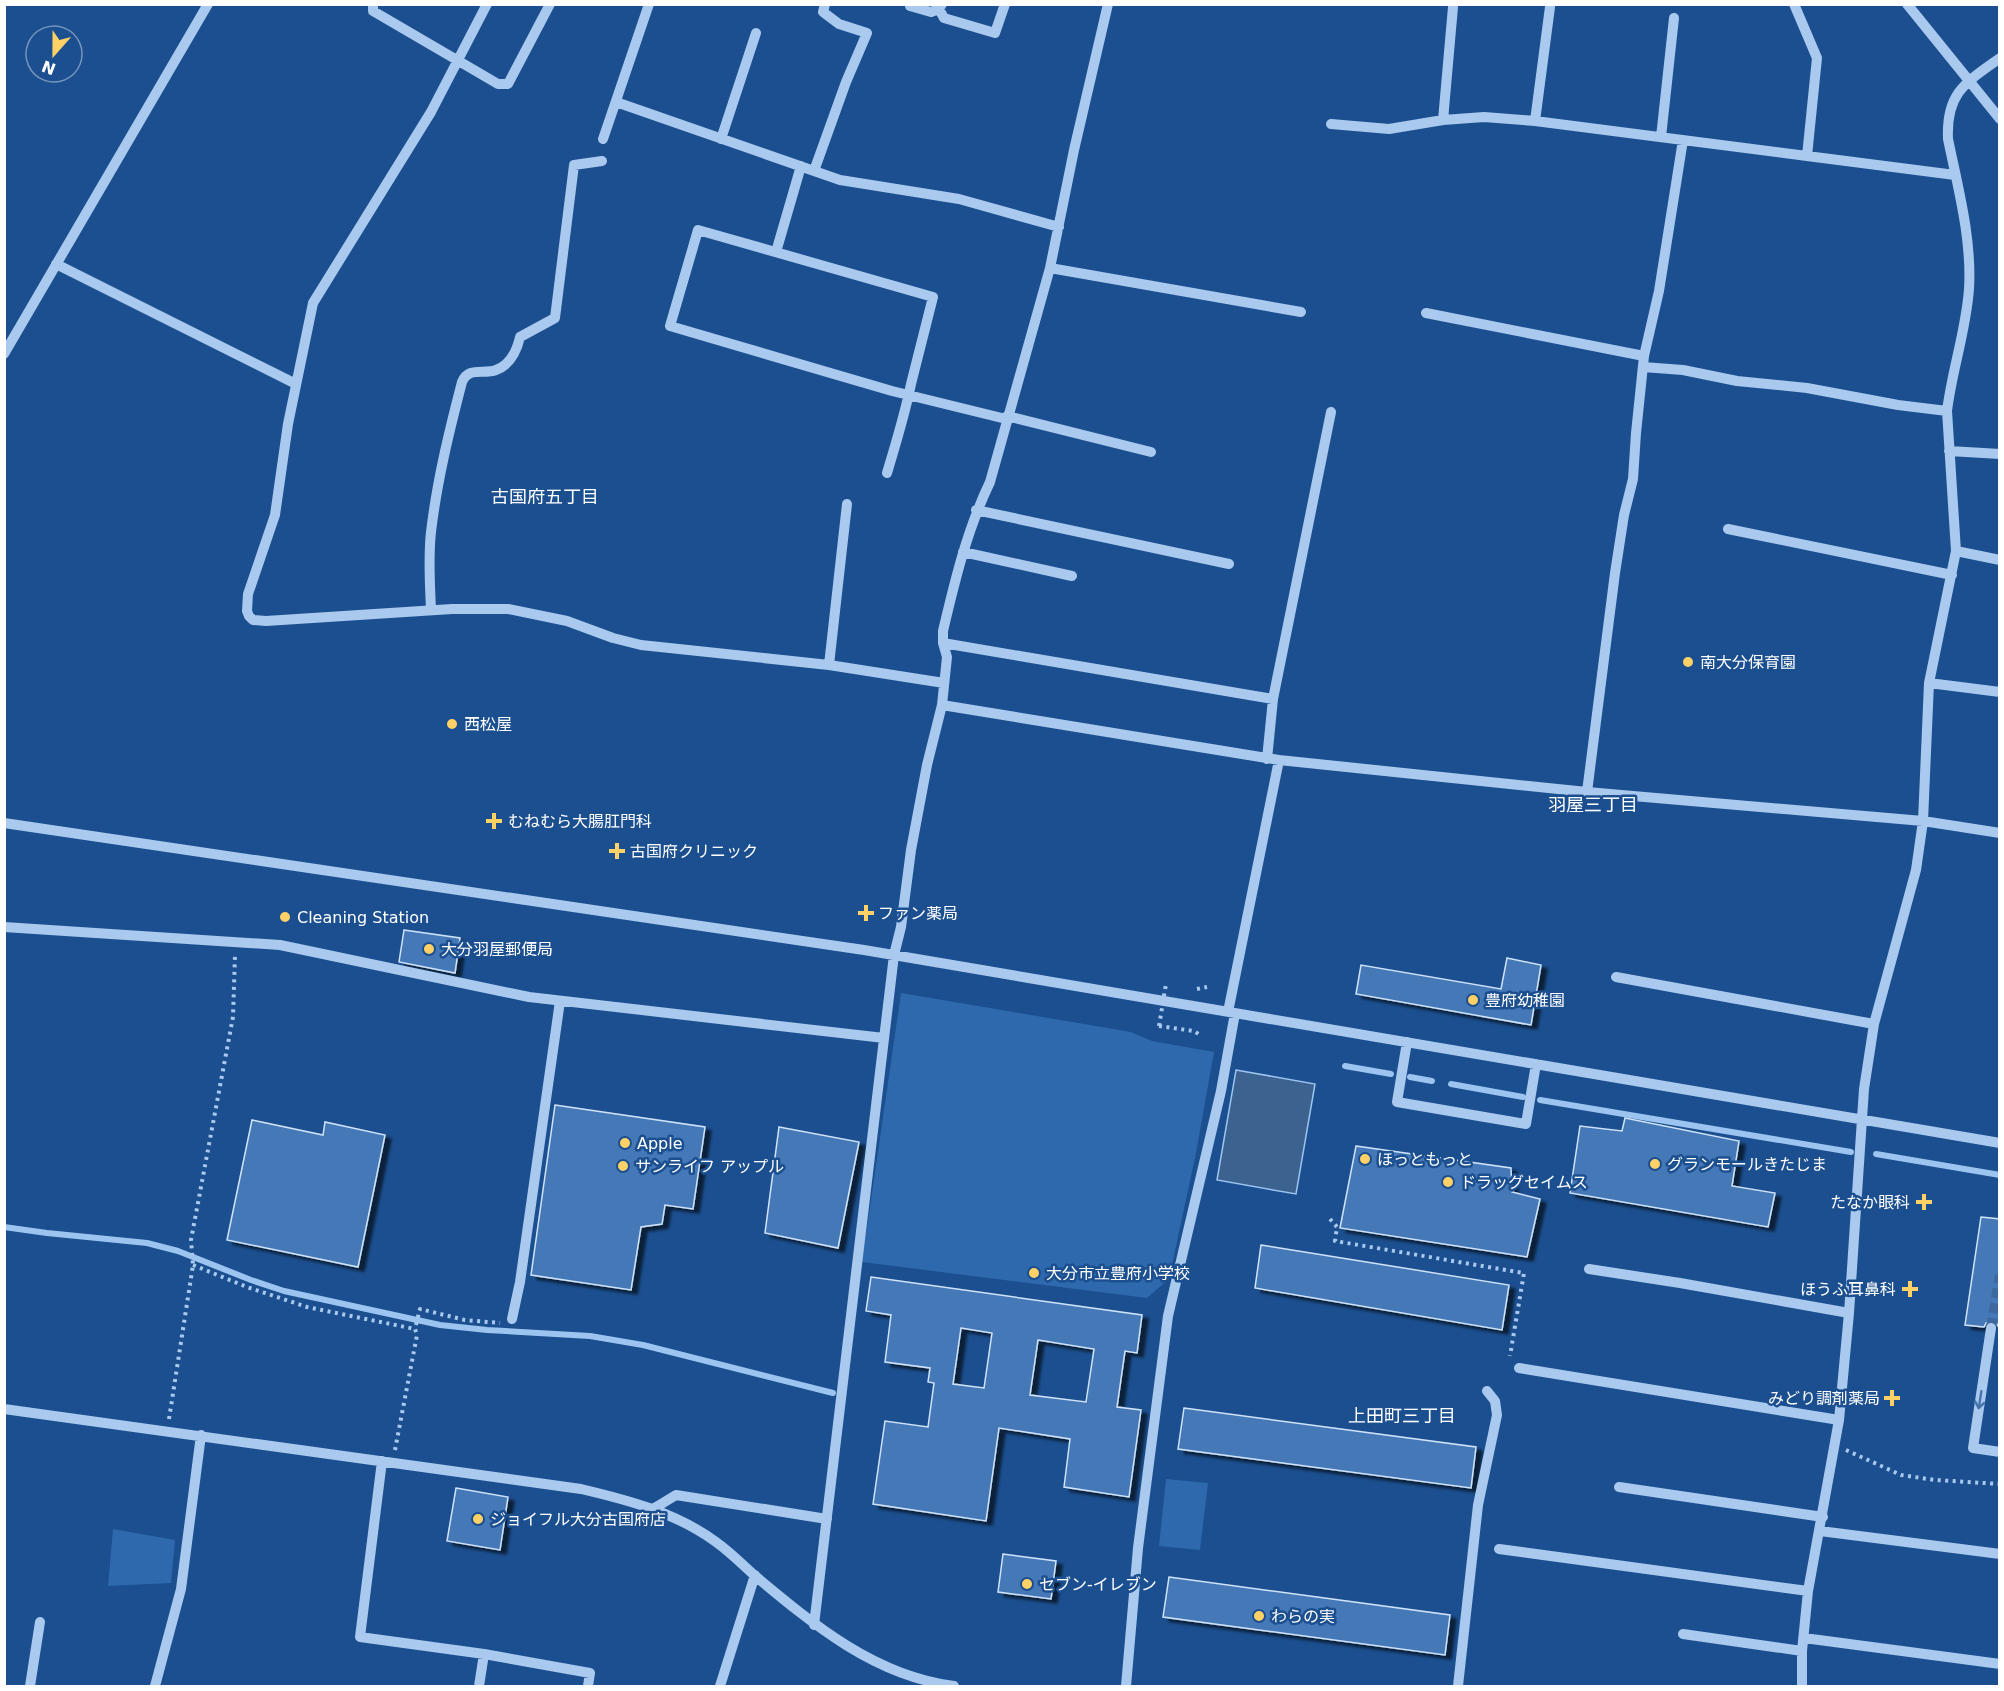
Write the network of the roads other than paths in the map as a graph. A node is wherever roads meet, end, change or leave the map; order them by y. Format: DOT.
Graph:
graph roads {
  1 [pos="208,4"];
  2 [pos="373,4"];
  3 [pos="488,4"];
  4 [pos="550,4"];
  5 [pos="649,4"];
  6 [pos="825,4"];
  7 [pos="1005,4"];
  8 [pos="1108,4"];
  9 [pos="1794,4"];
  10 [pos="1907,4"];
  11 [pos="910,6"];
  12 [pos="940,7"];
  13 [pos="1453,7"];
  14 [pos="1550,7"];
  15 [pos="1674,18"];
  16 [pos="756,33"];
  17 [pos="2000,58"];
  18 [pos="457,62"];
  19 [pos="1968,80"];
  20 [pos="616,102"];
  21 [pos="2000,119"];
  22 [pos="1443,120"];
  23 [pos="1535,121"];
  24 [pos="1331,124"];
  25 [pos="1661,137"];
  26 [pos="603,139"];
  27 [pos="721,139"];
  28 [pos="1683,140"];
  29 [pos="1807,156"];
  30 [pos="602,161"];
  31 [pos="801,166"];
  32 [pos="814,171"];
  33 [pos="1955,175"];
  34 [pos="1059,227"];
  35 [pos="776,252"];
  36 [pos="56,264"];
  37 [pos="1050,268"];
  38 [pos="1301,312"];
  39 [pos="1426,313"];
  40 [pos="4,354"];
  41 [pos="1643,361"];
  42 [pos="296,384"];
  43 [pos="909,394"];
  44 [pos="1947,411"];
  45 [pos="1331,412"];
  46 [pos="1007,417"];
  47 [pos="1949,451"];
  48 [pos="1151,452"];
  49 [pos="2000,454"];
  50 [pos="887,473"];
  51 [pos="847,504"];
  52 [pos="976,510"];
  53 [pos="1728,530"];
  54 [pos="1956,551"];
  55 [pos="963,552"];
  56 [pos="2000,560"];
  57 [pos="1229,564"];
  58 [pos="1952,575"];
  59 [pos="1072,576"];
  60 [pos="431,610"];
  61 [pos="943,643"];
  62 [pos="829,665"];
  63 [pos="944,683"];
  64 [pos="1929,683"];
  65 [pos="2000,692"];
  66 [pos="1273,699"];
  67 [pos="942,705"];
  68 [pos="1267,759"];
  69 [pos="1279,760"];
  70 [pos="1587,792"];
  71 [pos="1923,821"];
  72 [pos="4,823"];
  73 [pos="2000,833"];
  74 [pos="4,927"];
  75 [pos="894,955"];
  76 [pos="1616,976"];
  77 [pos="560,1000"];
  78 [pos="1232,1012"];
  79 [pos="1874,1024"];
  80 [pos="884,1038"];
  81 [pos="1407,1042"];
  82 [pos="1536,1064"];
  83 [pos="1862,1119"];
  84 [pos="2000,1143"];
  85 [pos="1589,1269"];
  86 [pos="1849,1313"];
  87 [pos="512,1318"];
  88 [pos="1991,1328"];
  89 [pos="1994,1342"];
  90 [pos="1514,1366"];
  91 [pos="1487,1391"];
  92 [pos="4,1409"];
  93 [pos="1839,1420"];
  94 [pos="201,1435"];
  95 [pos="2000,1452"];
  96 [pos="382,1461"];
  97 [pos="1619,1487"];
  98 [pos="652,1509"];
  99 [pos="1822,1517"];
  100 [pos="827,1520"];
  101 [pos="1820,1531"];
  102 [pos="1499,1549"];
  103 [pos="2000,1554"];
  104 [pos="755,1575"];
  105 [pos="1808,1591"];
  106 [pos="40,1622"];
  107 [pos="814,1625"];
  108 [pos="1683,1634"];
  109 [pos="1804,1638"];
  110 [pos="1803,1651"];
  111 [pos="483,1654"];
  112 [pos="2000,1664"];
  113 [pos="30,1686"];
  114 [pos="155,1686"];
  115 [pos="479,1686"];
  116 [pos="588,1686"];
  117 [pos="720,1686"];
  118 [pos="954,1686"];
  119 [pos="1126,1686"];
  120 [pos="1458,1686"];
  121 [pos="1802,1686"];
  1 -- 36 [label="street"];
  2 -- 18 [label="street"];
  3 -- 18 [label="street"];
  4 -- 18 [label="street"];
  5 -- 20 [label="street"];
  6 -- 32 [label="street"];
  7 -- 12 [label="street"];
  8 -- 34 [label="street"];
  9 -- 29 [label="street"];
  10 -- 19 [label="street"];
  11 -- 12 [label="street"];
  13 -- 22 [label="street"];
  14 -- 23 [label="street"];
  15 -- 25 [label="street"];
  16 -- 27 [label="street"];
  17 -- 19 [label="street"];
  18 -- 42 [label="street"];
  19 -- 21 [label="street"];
  19 -- 33 [label="street"];
  20 -- 26 [label="street"];
  20 -- 27 [label="street"];
  22 -- 23 [label="street"];
  22 -- 24 [label="street"];
  23 -- 25 [label="street"];
  25 -- 28 [label="street"];
  27 -- 31 [label="street"];
  28 -- 29 [label="street"];
  28 -- 41 [label="street"];
  29 -- 33 [label="street"];
  30 -- 60 [label="street"];
  31 -- 32 [label="street"];
  31 -- 35 [label="street"];
  32 -- 34 [label="street"];
  33 -- 44 [label="street"];
  34 -- 37 [label="street"];
  35 -- 43 [label="street"];
  35 -- 43 [label="street"];
  36 -- 40 [label="street"];
  36 -- 42 [label="street"];
  37 -- 38 [label="street"];
  37 -- 46 [label="street"];
  39 -- 41 [label="street"];
  41 -- 44 [label="street"];
  41 -- 70 [label="street"];
  42 -- 60 [label="street"];
  43 -- 46 [label="street"];
  43 -- 50 [label="street"];
  44 -- 47 [label="street"];
  45 -- 66 [label="street"];
  46 -- 48 [label="street"];
  46 -- 52 [label="street"];
  47 -- 49 [label="street"];
  47 -- 54 [label="street"];
  51 -- 62 [label="street"];
  52 -- 55 [label="street"];
  52 -- 57 [label="street"];
  53 -- 58 [label="street"];
  54 -- 56 [label="street"];
  54 -- 58 [label="street"];
  55 -- 59 [label="street"];
  55 -- 61 [label="street"];
  58 -- 64 [label="street"];
  60 -- 62 [label="street"];
  61 -- 63 [label="street"];
  61 -- 66 [label="street"];
  62 -- 63 [label="street"];
  63 -- 67 [label="street"];
  64 -- 65 [label="street"];
  64 -- 71 [label="street"];
  66 -- 68 [label="street"];
  67 -- 68 [label="street"];
  67 -- 75 [label="street"];
  68 -- 69 [label="street"];
  69 -- 70 [label="street"];
  69 -- 78 [label="street"];
  70 -- 71 [label="street"];
  71 -- 73 [label="street"];
  71 -- 79 [label="street"];
  72 -- 75 [label="street"];
  74 -- 77 [label="street"];
  75 -- 78 [label="street"];
  75 -- 80 [label="street"];
  76 -- 79 [label="street"];
  77 -- 80 [label="street"];
  77 -- 87 [label="street"];
  78 -- 81 [label="street"];
  78 -- 119 [label="street"];
  79 -- 83 [label="street"];
  80 -- 100 [label="street"];
  81 -- 82 [label="street"];
  81 -- 82 [label="street"];
  82 -- 83 [label="street"];
  83 -- 84 [label="street"];
  83 -- 86 [label="street"];
  85 -- 86 [label="street"];
  86 -- 93 [label="street"];
  88 -- 89 [label="street"];
  89 -- 95 [label="street, one-way"];
  90 -- 93 [label="street"];
  91 -- 120 [label="street"];
  92 -- 94 [label="street"];
  93 -- 99 [label="street"];
  94 -- 96 [label="street"];
  94 -- 114 [label="street"];
  96 -- 98 [label="street"];
  96 -- 111 [label="street"];
  97 -- 99 [label="street"];
  98 -- 100 [label="street"];
  98 -- 104 [label="street"];
  99 -- 101 [label="street"];
  100 -- 107 [label="street"];
  101 -- 103 [label="street"];
  101 -- 105 [label="street"];
  102 -- 105 [label="street"];
  104 -- 107 [label="street"];
  104 -- 117 [label="street"];
  105 -- 109 [label="street"];
  106 -- 113 [label="street"];
  107 -- 118 [label="street"];
  108 -- 110 [label="street"];
  109 -- 110 [label="street"];
  109 -- 112 [label="street"];
  110 -- 121 [label="street"];
  111 -- 115 [label="street"];
  111 -- 116 [label="street"];
}
